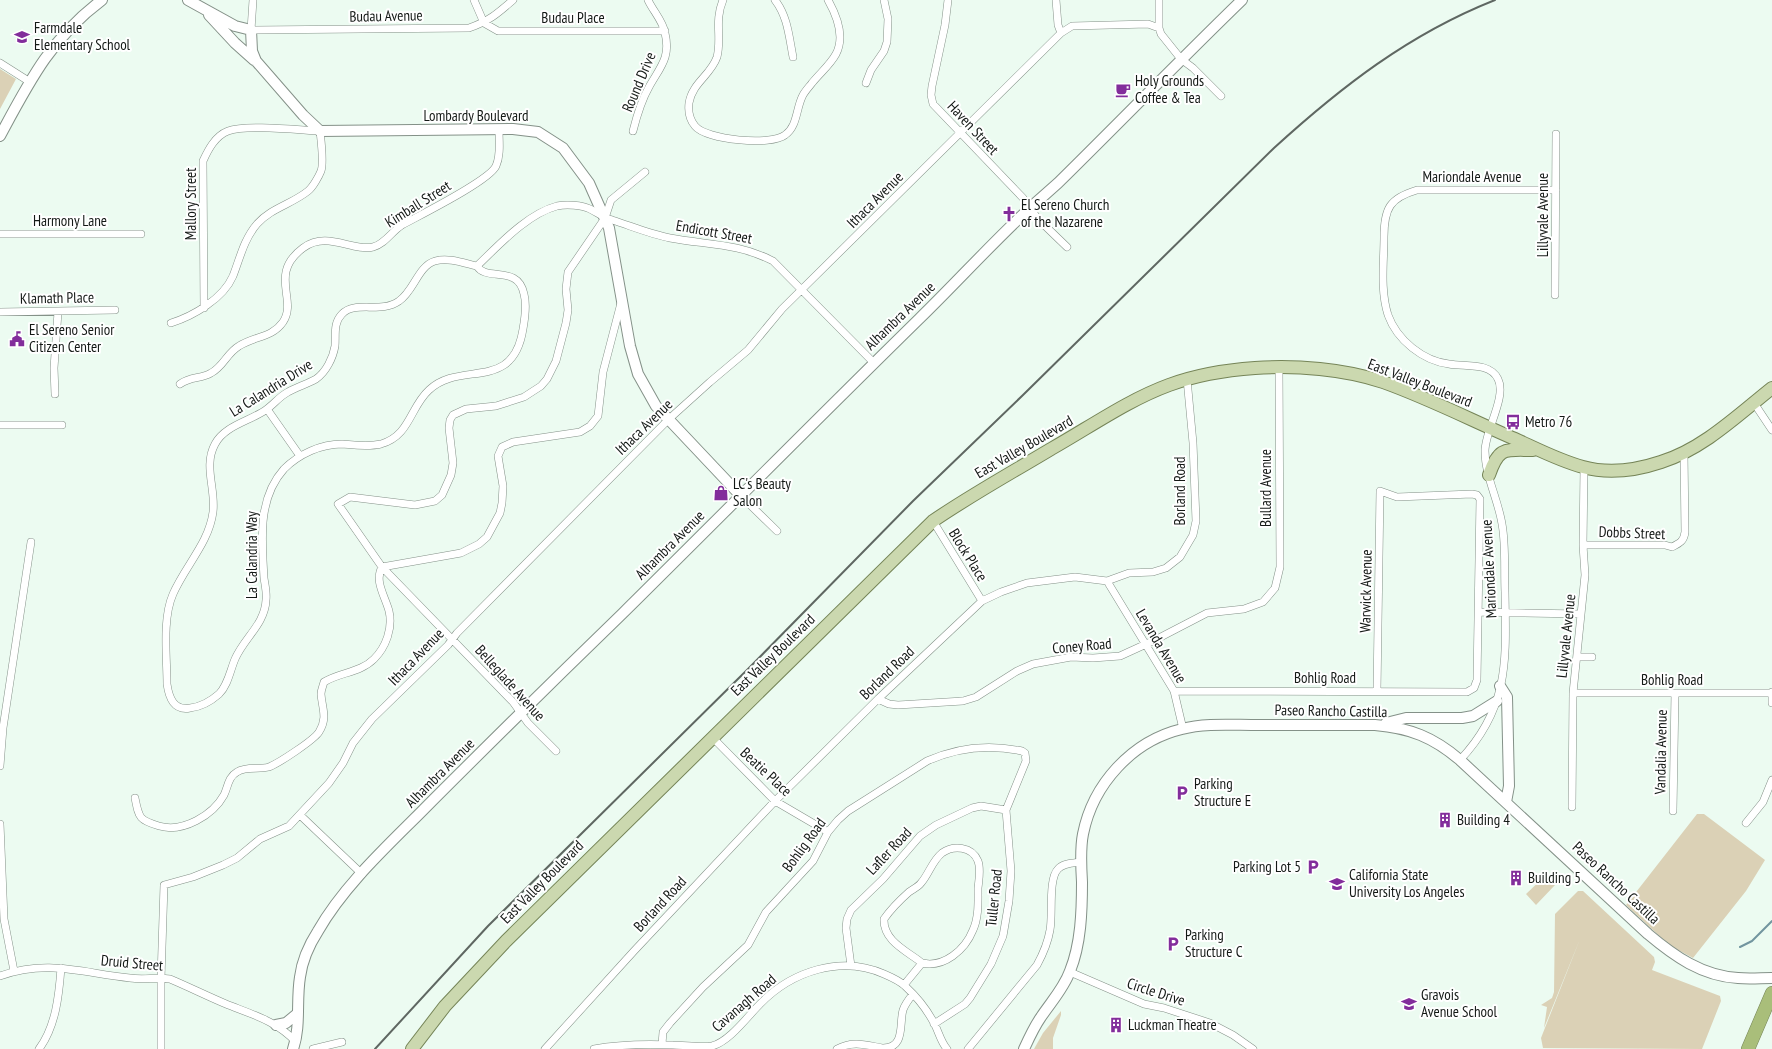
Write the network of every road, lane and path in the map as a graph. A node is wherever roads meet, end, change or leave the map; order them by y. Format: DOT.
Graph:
graph roads {
  1 [pos="102,0"];
  2 [pos="188,0"];
  3 [pos="252,0"];
  4 [pos="474,0"];
  5 [pos="513,0"];
  6 [pos="648,0"];
  7 [pos="723,0"];
  8 [pos="775,0"];
  9 [pos="828,0"];
  10 [pos="884,0"];
  11 [pos="948,0"];
  12 [pos="1056,0"];
  13 [pos="1159,0"];
  14 [pos="1242,0"];
  15 [pos="203,8"];
  16 [pos="484,23"];
  17 [pos="1159,28"];
  18 [pos="251,30"];
  19 [pos="665,32"];
  20 [pos="1060,33"];
  21 [pos="793,58"];
  22 [pos="1181,59"];
  23 [pos="256,61"];
  24 [pos="0,63"];
  25 [pos="30,82"];
  26 [pos="866,83"];
  27 [pos="1221,96"];
  28 [pos="499,130"];
  29 [pos="633,130"];
  30 [pos="320,131"];
  31 [pos="960,134"];
  32 [pos="1556,134"];
  33 [pos="0,136"];
  34 [pos="645,172"];
  35 [pos="1556,190"];
  36 [pos="1030,208"];
  37 [pos="605,218"];
  38 [pos="0,234"];
  39 [pos="141,234"];
  40 [pos="1067,248"];
  41 [pos="477,266"];
  42 [pos="800,290"];
  43 [pos="1555,295"];
  44 [pos="622,299"];
  45 [pos="204,308"];
  46 [pos="115,310"];
  47 [pos="0,312"];
  48 [pos="58,312"];
  49 [pos="171,323"];
  50 [pos="873,362"];
  51 [pos="1279,367"];
  52 [pos="1187,379"];
  53 [pos="180,384"];
  54 [pos="1772,388"];
  55 [pos="55,394"];
  56 [pos="1754,403"];
  57 [pos="266,409"];
  58 [pos="669,420"];
  59 [pos="0,425"];
  60 [pos="62,425"];
  61 [pos="1489,428"];
  62 [pos="1772,430"];
  63 [pos="1539,450"];
  64 [pos="1684,453"];
  65 [pos="300,456"];
  66 [pos="1584,468"];
  67 [pos="1489,476"];
  68 [pos="740,495"];
  69 [pos="1477,495"];
  70 [pos="933,521"];
  71 [pos="777,531"];
  72 [pos="31,542"];
  73 [pos="1583,545"];
  74 [pos="382,567"];
  75 [pos="1107,581"];
  76 [pos="982,602"];
  77 [pos="1263,602"];
  78 [pos="1479,612"];
  79 [pos="1505,612"];
  80 [pos="1581,614"];
  81 [pos="453,639"];
  82 [pos="1145,645"];
  83 [pos="1592,657"];
  84 [pos="1578,658"];
  85 [pos="1500,686"];
  86 [pos="1474,688"];
  87 [pos="1174,691"];
  88 [pos="1377,691"];
  89 [pos="1772,692"];
  90 [pos="1573,693"];
  91 [pos="1675,693"];
  92 [pos="878,699"];
  93 [pos="1497,700"];
  94 [pos="1772,703"];
  95 [pos="174,705"];
  96 [pos="521,713"];
  97 [pos="1375,725"];
  98 [pos="1183,729"];
  99 [pos="712,737"];
  100 [pos="556,751"];
  101 [pos="1025,753"];
  102 [pos="1460,760"];
  103 [pos="0,766"];
  104 [pos="1772,780"];
  105 [pos="135,798"];
  106 [pos="775,801"];
  107 [pos="1506,802"];
  108 [pos="1572,807"];
  109 [pos="1006,810"];
  110 [pos="1673,811"];
  111 [pos="300,815"];
  112 [pos="1746,823"];
  113 [pos="0,824"];
  114 [pos="828,832"];
  115 [pos="1081,862"];
  116 [pos="362,874"];
  117 [pos="922,964"];
  118 [pos="851,966"];
  119 [pos="61,968"];
  120 [pos="14,971"];
  121 [pos="1070,972"];
  122 [pos="0,976"];
  123 [pos="161,978"];
  124 [pos="1772,978"];
  125 [pos="904,985"];
  126 [pos="1772,993"];
  127 [pos="913,994"];
  128 [pos="298,1013"];
  129 [pos="934,1024"];
  130 [pos="276,1025"];
  131 [pos="342,1042"];
  132 [pos="662,1044"];
  133 [pos="294,1045"];
  134 [pos="714,1048"];
  135 [pos="39,1049"];
  136 [pos="161,1049"];
  137 [pos="313,1049"];
  138 [pos="412,1049"];
  139 [pos="546,1049"];
  140 [pos="594,1049"];
  141 [pos="837,1049"];
  142 [pos="947,1049"];
  143 [pos="968,1049"];
  144 [pos="1024,1049"];
  145 [pos="1253,1049"];
  146 [pos="1748,1049"];
  1 -- 25 [label="street"];
  2 -- 15 [label="street"];
  3 -- 18 [label="street"];
  4 -- 16 [label="street"];
  5 -- 16 [label="street, Budau Avenue"];
  6 -- 19 [label="street, Round Drive"];
  7 -- 9 [label="street"];
  8 -- 21 [label="street"];
  10 -- 26 [label="street"];
  11 -- 31 [label="street, Haven Street"];
  12 -- 20 [label="street"];
  13 -- 17 [label="street"];
  14 -- 22 [label="street, Alhambra Avenue"];
  15 -- 18 [label="street"];
  15 -- 23 [label="street"];
  16 -- 18 [label="street, Budau Avenue"];
  16 -- 19 [label="street, Budau Place"];
  17 -- 20 [label="street, Ithaca Avenue"];
  17 -- 22 [label="street"];
  18 -- 23 [label="street"];
  19 -- 29 [label="street, Round Drive"];
  20 -- 31 [label="street, Ithaca Avenue"];
  22 -- 27 [label="street"];
  22 -- 36 [label="street, Alhambra Avenue"];
  23 -- 30 [label="street"];
  24 -- 25 [label="street"];
  25 -- 33 [label="street"];
  28 -- 30 [label="street, Lombardy Boulevard"];
  28 -- 37 [label="street, Lombardy Boulevard"];
  28 -- 53 [label="street, Kimball Street"];
  30 -- 45 [label="street"];
  30 -- 45 [label="street, Mallory Street"];
  31 -- 36 [label="street, Haven Street"];
  31 -- 42 [label="street, Ithaca Avenue"];
  32 -- 35 [label="street, Lillyvale Avenue"];
  34 -- 37 [label="street"];
  35 -- 43 [label="street, Lillyvale Avenue"];
  35 -- 61 [label="street, Mariondale Avenue"];
  36 -- 40 [label="street, Haven Street"];
  36 -- 50 [label="street, Alhambra Avenue"];
  37 -- 41 [label="street"];
  37 -- 42 [label="street, Endicott Street"];
  37 -- 44 [label="street, Lombardy Boulevard"];
  37 -- 74 [label="street, Belleglade Avenue"];
  38 -- 39 [label="street, Harmony Lane"];
  41 -- 57 [label="street, La Calandria Drive"];
  41 -- 65 [label="street, La Calandria Way"];
  42 -- 50 [label="street, Endicott Street"];
  42 -- 58 [label="street, Ithaca Avenue"];
  44 -- 58 [label="street, Lombardy Boulevard"];
  44 -- 74 [label="street"];
  45 -- 49 [label="street"];
  46 -- 48 [label="street, Klamath Place"];
  47 -- 48 [label="street, Klamath Place"];
  48 -- 55 [label="street"];
  50 -- 68 [label="street, Alhambra Avenue"];
  51 -- 52 [label="main road, East Valley Boulevard"];
  51 -- 61 [label="main road, East Valley Boulevard"];
  51 -- 77 [label="street, Bullard Avenue"];
  52 -- 70 [label="main road, East Valley Boulevard"];
  52 -- 75 [label="street, Borland Road"];
  54 -- 56 [label="main road, East Valley Boulevard"];
  56 -- 62 [label="street"];
  56 -- 64 [label="main road, East Valley Boulevard"];
  57 -- 65 [label="street"];
  57 -- 95 [label="street, La Calandria Drive"];
  58 -- 68 [label="street, Lombardy Boulevard"];
  58 -- 81 [label="street, Ithaca Avenue"];
  59 -- 60 [label="street"];
  61 -- 63 [label="main road, East Valley Boulevard"];
  61 -- 67 [label="street, Mariondale Avenue"];
  63 -- 66 [label="main road, East Valley Boulevard"];
  63 -- 67 [label="main road"];
  64 -- 66 [label="main road, East Valley Boulevard"];
  64 -- 73 [label="street, Dobbs Street"];
  65 -- 95 [label="street, La Calandria Way"];
  66 -- 73 [label="street, Lillyvale Avenue"];
  67 -- 79 [label="street, Mariondale Avenue"];
  68 -- 71 [label="street, Lombardy Boulevard"];
  68 -- 96 [label="street, Alhambra Avenue"];
  69 -- 78 [label="street, Mariondale Avenue"];
  69 -- 88 [label="street, Warwick Avenue"];
  70 -- 76 [label="street, Block Place"];
  70 -- 99 [label="main road, East Valley Boulevard"];
  72 -- 103 [label="street"];
  73 -- 80 [label="street, Lillyvale Avenue"];
  74 -- 81 [label="street, Belleglade Avenue"];
  74 -- 105 [label="street"];
  75 -- 76 [label="street, Borland Road"];
  75 -- 82 [label="street, Levanda Avenue"];
  76 -- 92 [label="street, Borland Road"];
  77 -- 82 [label="street, Coney Road"];
  78 -- 79 [label="street"];
  78 -- 86 [label="street, Mariondale Avenue"];
  79 -- 80 [label="street"];
  79 -- 85 [label="street, Mariondale Avenue"];
  80 -- 84 [label="street, Lillyvale Avenue"];
  81 -- 96 [label="street, Belleglade Avenue"];
  81 -- 111 [label="street, Ithaca Avenue"];
  82 -- 87 [label="street, Levanda Avenue"];
  82 -- 92 [label="street, Coney Road"];
  83 -- 84 [label="street"];
  84 -- 90 [label="street, Lillyvale Avenue"];
  85 -- 93 [label="street, Mariondale Avenue"];
  85 -- 107 [label="street"];
  86 -- 88 [label="street, Bohlig Road"];
  87 -- 88 [label="street, Bohlig Road"];
  87 -- 98 [label="street, Levanda Avenue"];
  89 -- 91 [label="street, Bohlig Road"];
  89 -- 94 [label="street"];
  90 -- 91 [label="street, Bohlig Road"];
  90 -- 108 [label="street, Lillyvale Avenue"];
  91 -- 110 [label="street, Vandalia Avenue"];
  92 -- 106 [label="street, Borland Road"];
  93 -- 97 [label="street"];
  93 -- 102 [label="street, Mariondale Avenue"];
  96 -- 100 [label="street, Belleglade Avenue"];
  96 -- 116 [label="street, Alhambra Avenue"];
  97 -- 98 [label="street, Paseo Rancho Castilla"];
  97 -- 102 [label="street, Paseo Rancho Castilla"];
  98 -- 115 [label="street, Paseo Rancho Castilla"];
  99 -- 106 [label="street, Beatie Place"];
  99 -- 138 [label="main road, East Valley Boulevard"];
  101 -- 109 [label="street, Tuller Road"];
  101 -- 114 [label="street, Bohlig Road"];
  102 -- 107 [label="street, Paseo Rancho Castilla"];
  104 -- 112 [label="street"];
  106 -- 114 [label="street, Beatie Place"];
  106 -- 139 [label="street, Borland Road"];
  107 -- 124 [label="street, Paseo Rancho Castilla"];
  109 -- 118 [label="street, Lafler Road"];
  109 -- 129 [label="street, Tuller Road"];
  111 -- 116 [label="street"];
  111 -- 123 [label="street, Ithaca Avenue"];
  113 -- 120 [label="street"];
  114 -- 132 [label="street, Bohlig Road"];
  115 -- 121 [label="street, Paseo Rancho Castilla"];
  115 -- 143 [label="street"];
  116 -- 128 [label="street, Alhambra Avenue"];
  117 -- 117 [label="street"];
  117 -- 125 [label="street"];
  118 -- 125 [label="street, Cavanagh Road"];
  118 -- 134 [label="street, Cavanagh Road"];
  119 -- 120 [label="street, Druid Street"];
  119 -- 123 [label="street, Druid Street"];
  119 -- 135 [label="street"];
  120 -- 122 [label="street, Druid Street"];
  121 -- 144 [label="street, Paseo Rancho Castilla"];
  121 -- 145 [label="street, Circle Drive"];
  123 -- 130 [label="street, Druid Street"];
  123 -- 136 [label="street"];
  125 -- 127 [label="street, Cavanagh Road"];
  126 -- 146 [label="highway"];
  127 -- 129 [label="street, Cavanagh Road"];
  127 -- 141 [label="street"];
  128 -- 130 [label="street"];
  128 -- 133 [label="street, Alhambra Avenue"];
  129 -- 142 [label="street, Cavanagh Road"];
  130 -- 133 [label="street, Druid Street"];
  131 -- 137 [label="street"];
  132 -- 134 [label="street, Cavanagh Road"];
  132 -- 140 [label="street, Cavanagh Road"];
}
